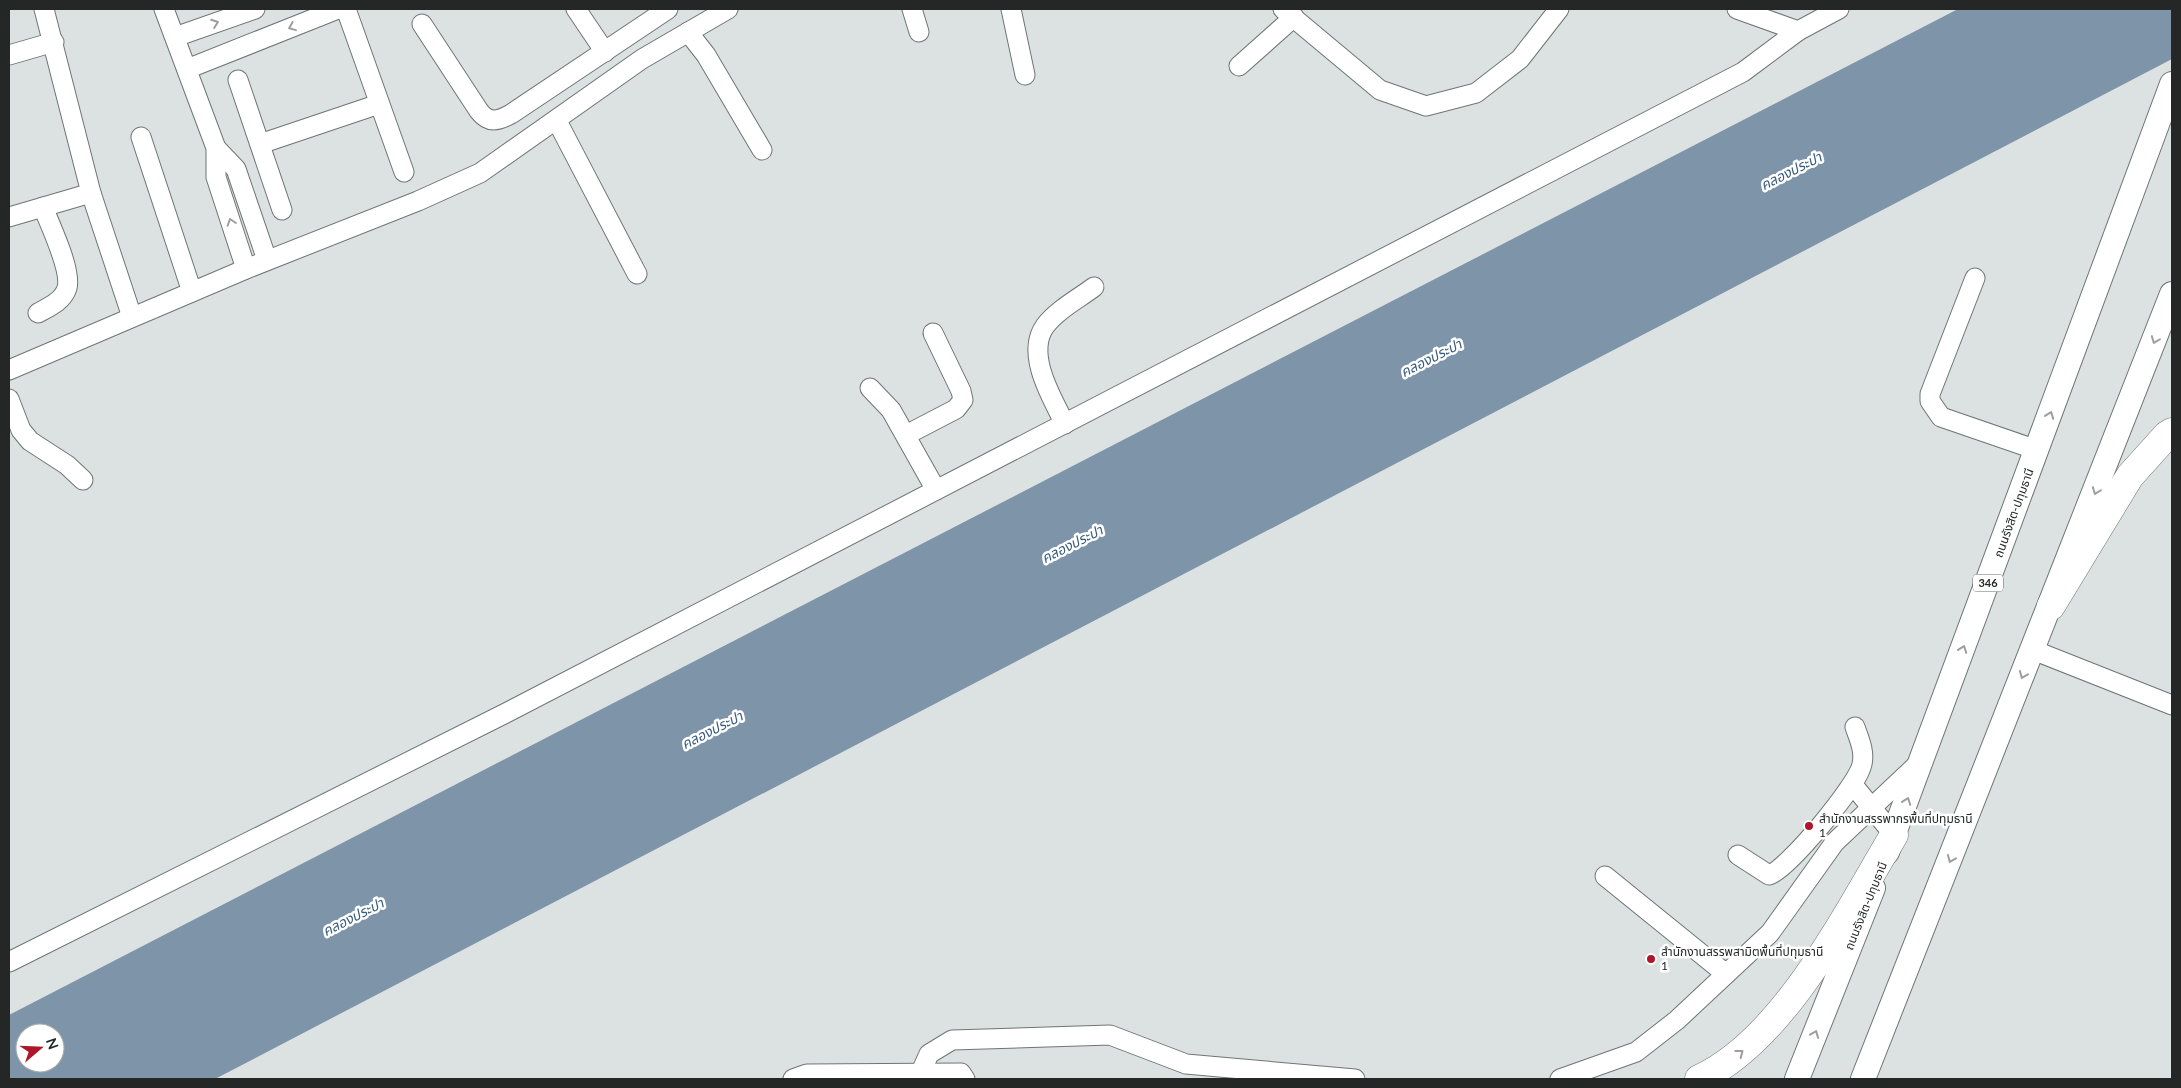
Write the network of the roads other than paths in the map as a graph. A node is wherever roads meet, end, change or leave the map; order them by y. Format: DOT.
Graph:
graph roads {
  1 [pos="44,9"];
  2 [pos="164,9"];
  3 [pos="255,9"];
  4 [pos="338,9"];
  5 [pos="346,9"];
  6 [pos="576,9"];
  7 [pos="668,9"];
  8 [pos="728,9"];
  9 [pos="912,9"];
  10 [pos="1011,9"];
  11 [pos="1559,9"];
  12 [pos="1737,9"];
  13 [pos="1839,9"];
  14 [pos="1288,13"];
  15 [pos="422,24"];
  16 [pos="1798,31"];
  17 [pos="688,32"];
  18 [pos="918,32"];
  19 [pos="175,37"];
  20 [pos="54,42"];
  21 [pos="605,52"];
  22 [pos="9,56"];
  23 [pos="1239,66"];
  24 [pos="187,69"];
  25 [pos="1025,75"];
  26 [pos="238,80"];
  27 [pos="2172,84"];
  28 [pos="379,104"];
  29 [pos="557,121"];
  30 [pos="141,137"];
  31 [pos="260,144"];
  32 [pos="216,148"];
  33 [pos="762,150"];
  34 [pos="404,172"];
  35 [pos="91,193"];
  36 [pos="43,207"];
  37 [pos="282,210"];
  38 [pos="9,217"];
  39 [pos="267,260"];
  40 [pos="246,269"];
  41 [pos="636,274"];
  42 [pos="1975,278"];
  43 [pos="1094,287"];
  44 [pos="192,292"];
  45 [pos="2172,294"];
  46 [pos="38,313"];
  47 [pos="132,317"];
  48 [pos="934,333"];
  49 [pos="9,370"];
  50 [pos="870,388"];
  51 [pos="9,399"];
  52 [pos="1064,424"];
  53 [pos="2172,432"];
  54 [pos="906,435"];
  55 [pos="2037,450"];
  56 [pos="83,480"];
  57 [pos="936,490"];
  58 [pos="2051,606"];
  59 [pos="2033,650"];
  60 [pos="2172,705"];
  61 [pos="1856,726"];
  62 [pos="1922,759"];
  63 [pos="1853,785"];
  64 [pos="1873,806"];
  65 [pos="1894,835"];
  66 [pos="1738,855"];
  67 [pos="1605,876"];
  68 [pos="9,962"];
  69 [pos="1726,974"];
  70 [pos="920,1074"];
  71 [pos="793,1079"];
  72 [pos="965,1079"];
  73 [pos="1355,1079"];
  74 [pos="1560,1079"];
  75 [pos="1699,1079"];
  76 [pos="1797,1079"];
  77 [pos="1864,1079"];
  1 -- 20 [label="street"];
  2 -- 19 [label="street"];
  19 -- 3 [label="street, one-way"];
  4 -- 24 [label="street, one-way"];
  5 -- 28 [label="street"];
  6 -- 21 [label="street"];
  7 -- 21 [label="street"];
  8 -- 17 [label="street"];
  9 -- 18 [label="street"];
  10 -- 25 [label="street"];
  11 -- 14 [label="street"];
  12 -- 16 [label="street"];
  13 -- 16 [label="street"];
  14 -- 23 [label="street"];
  15 -- 21 [label="street"];
  16 -- 52 [label="street"];
  17 -- 29 [label="street"];
  17 -- 33 [label="street"];
  19 -- 24 [label="street"];
  20 -- 22 [label="street"];
  20 -- 35 [label="street"];
  24 -- 32 [label="street"];
  26 -- 31 [label="street"];
  55 -- 27 [label="main road, ถนนรังสิต-ปทุมธานี / 346, one-way"];
  28 -- 31 [label="street"];
  28 -- 34 [label="street"];
  29 -- 39 [label="street"];
  29 -- 41 [label="street"];
  30 -- 44 [label="street"];
  31 -- 37 [label="street"];
  32 -- 39 [label="street"];
  40 -- 32 [label="street, one-way"];
  35 -- 36 [label="street"];
  35 -- 47 [label="street"];
  36 -- 38 [label="street"];
  36 -- 46 [label="street"];
  39 -- 40 [label="street"];
  40 -- 44 [label="street"];
  42 -- 55 [label="street"];
  43 -- 52 [label="street"];
  44 -- 47 [label="street"];
  45 -- 58 [label="main road, one-way"];
  47 -- 49 [label="street"];
  48 -- 54 [label="street"];
  50 -- 54 [label="street"];
  51 -- 56 [label="street"];
  52 -- 57 [label="street"];
  53 -- 58 [label="highway"];
  54 -- 57 [label="street"];
  62 -- 55 [label="main road, ถนนรังสิต-ปทุมธานี / 346, one-way"];
  57 -- 68 [label="street"];
  58 -- 59 [label="main road"];
  59 -- 60 [label="street"];
  59 -- 77 [label="main road, one-way"];
  61 -- 63 [label="street"];
  62 -- 64 [label="street"];
  65 -- 62 [label="main road, ถนนรังสิต-ปทุมธานี / 346, one-way"];
  63 -- 64 [label="street"];
  63 -- 66 [label="street"];
  64 -- 65 [label="street"];
  64 -- 69 [label="street"];
  75 -- 65 [label="highway, one-way"];
  76 -- 65 [label="main road, ถนนรังสิต-ปทุมธานี / 346, one-way"];
  67 -- 69 [label="street"];
  69 -- 74 [label="street"];
  70 -- 71 [label="street"];
  70 -- 72 [label="street"];
  70 -- 73 [label="street"];
}
